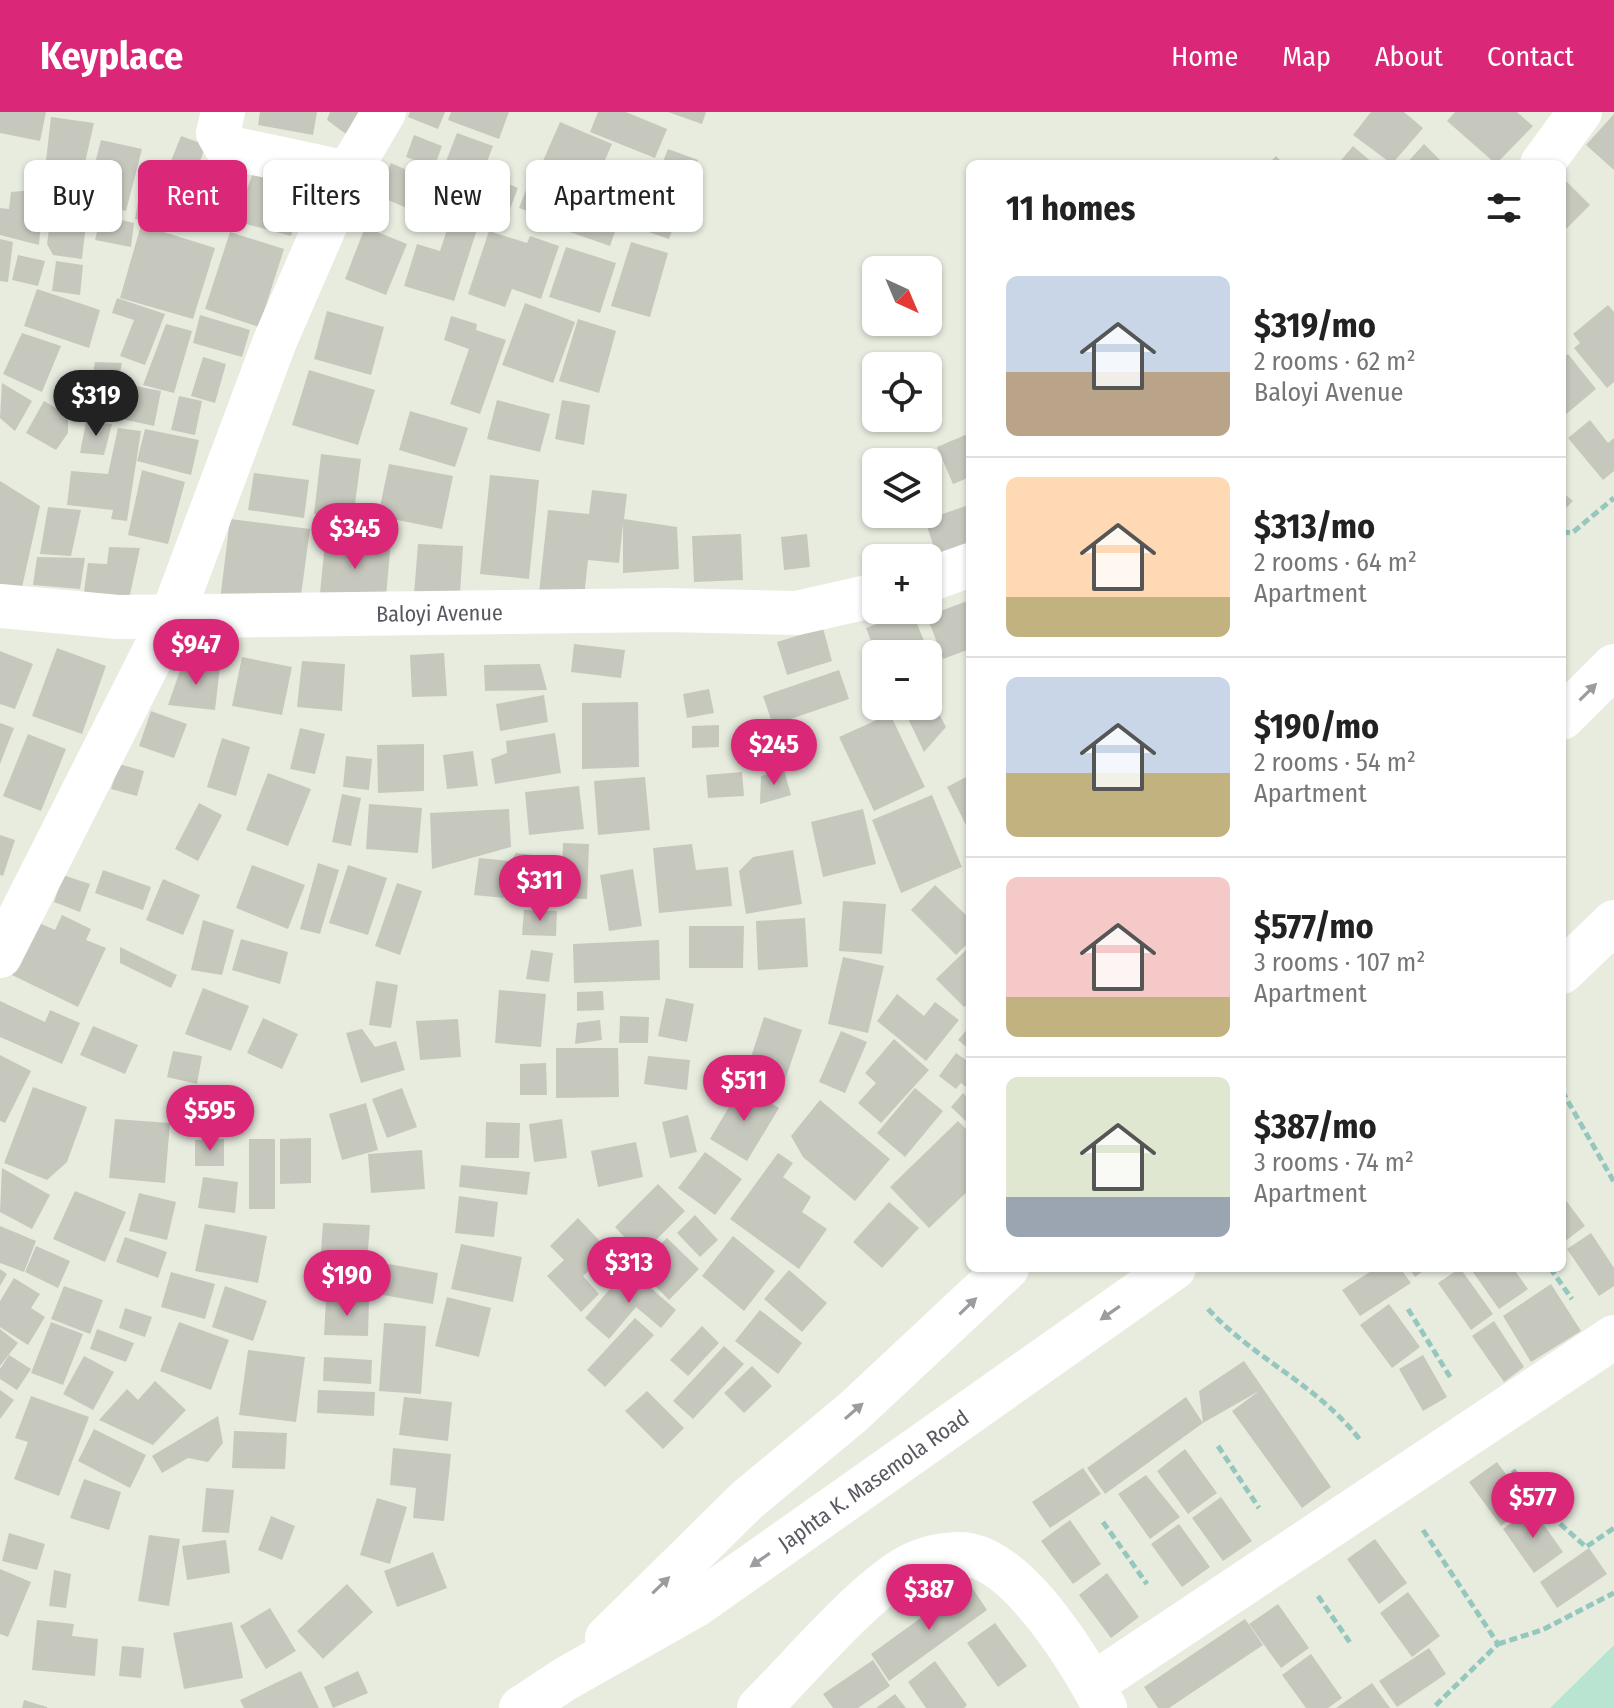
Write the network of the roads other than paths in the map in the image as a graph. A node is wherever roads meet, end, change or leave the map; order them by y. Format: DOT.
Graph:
graph roads {
  1 [pos="223,112"];
  2 [pos="384,112"];
  3 [pos="1580,112"];
  4 [pos="287,160"];
  5 [pos="356,160"];
  6 [pos="1545,160"];
  7 [pos="322,232"];
  8 [pos="966,566"];
  9 [pos="942,575"];
  10 [pos="862,598"];
  11 [pos="0,606"];
  12 [pos="172,616"];
  13 [pos="1614,666"];
  14 [pos="1566,714"];
  15 [pos="1614,922"];
  16 [pos="0,956"];
  17 [pos="1566,968"];
  18 [pos="1003,1272"];
  19 [pos="1168,1272"];
  20 [pos="1614,1337"];
  21 [pos="565,1679"];
  22 [pos="1099,1696"];
  23 [pos="521,1708"];
  24 [pos="759,1708"];
  1 -- 4 [label="street"];
  2 -- 5 [label="street"];
  3 -- 6 [label="street"];
  7 -- 12 [label="street"];
  8 -- 9 [label="street"];
  10 -- 12 [label="street, Baloyi Avenue"];
  11 -- 12 [label="street, Baloyi Avenue"];
  12 -- 16 [label="street"];
  14 -- 13 [label="street, one-way"];
  15 -- 17 [label="street"];
  21 -- 18 [label="street, Japhta K. Masemola Road, one-way"];
  19 -- 21 [label="street, Japhta K. Masemola Road, one-way"];
  20 -- 22 [label="street"];
  21 -- 23 [label="street, Japhta K. Masemola Road"];
  22 -- 24 [label="street"];
}
